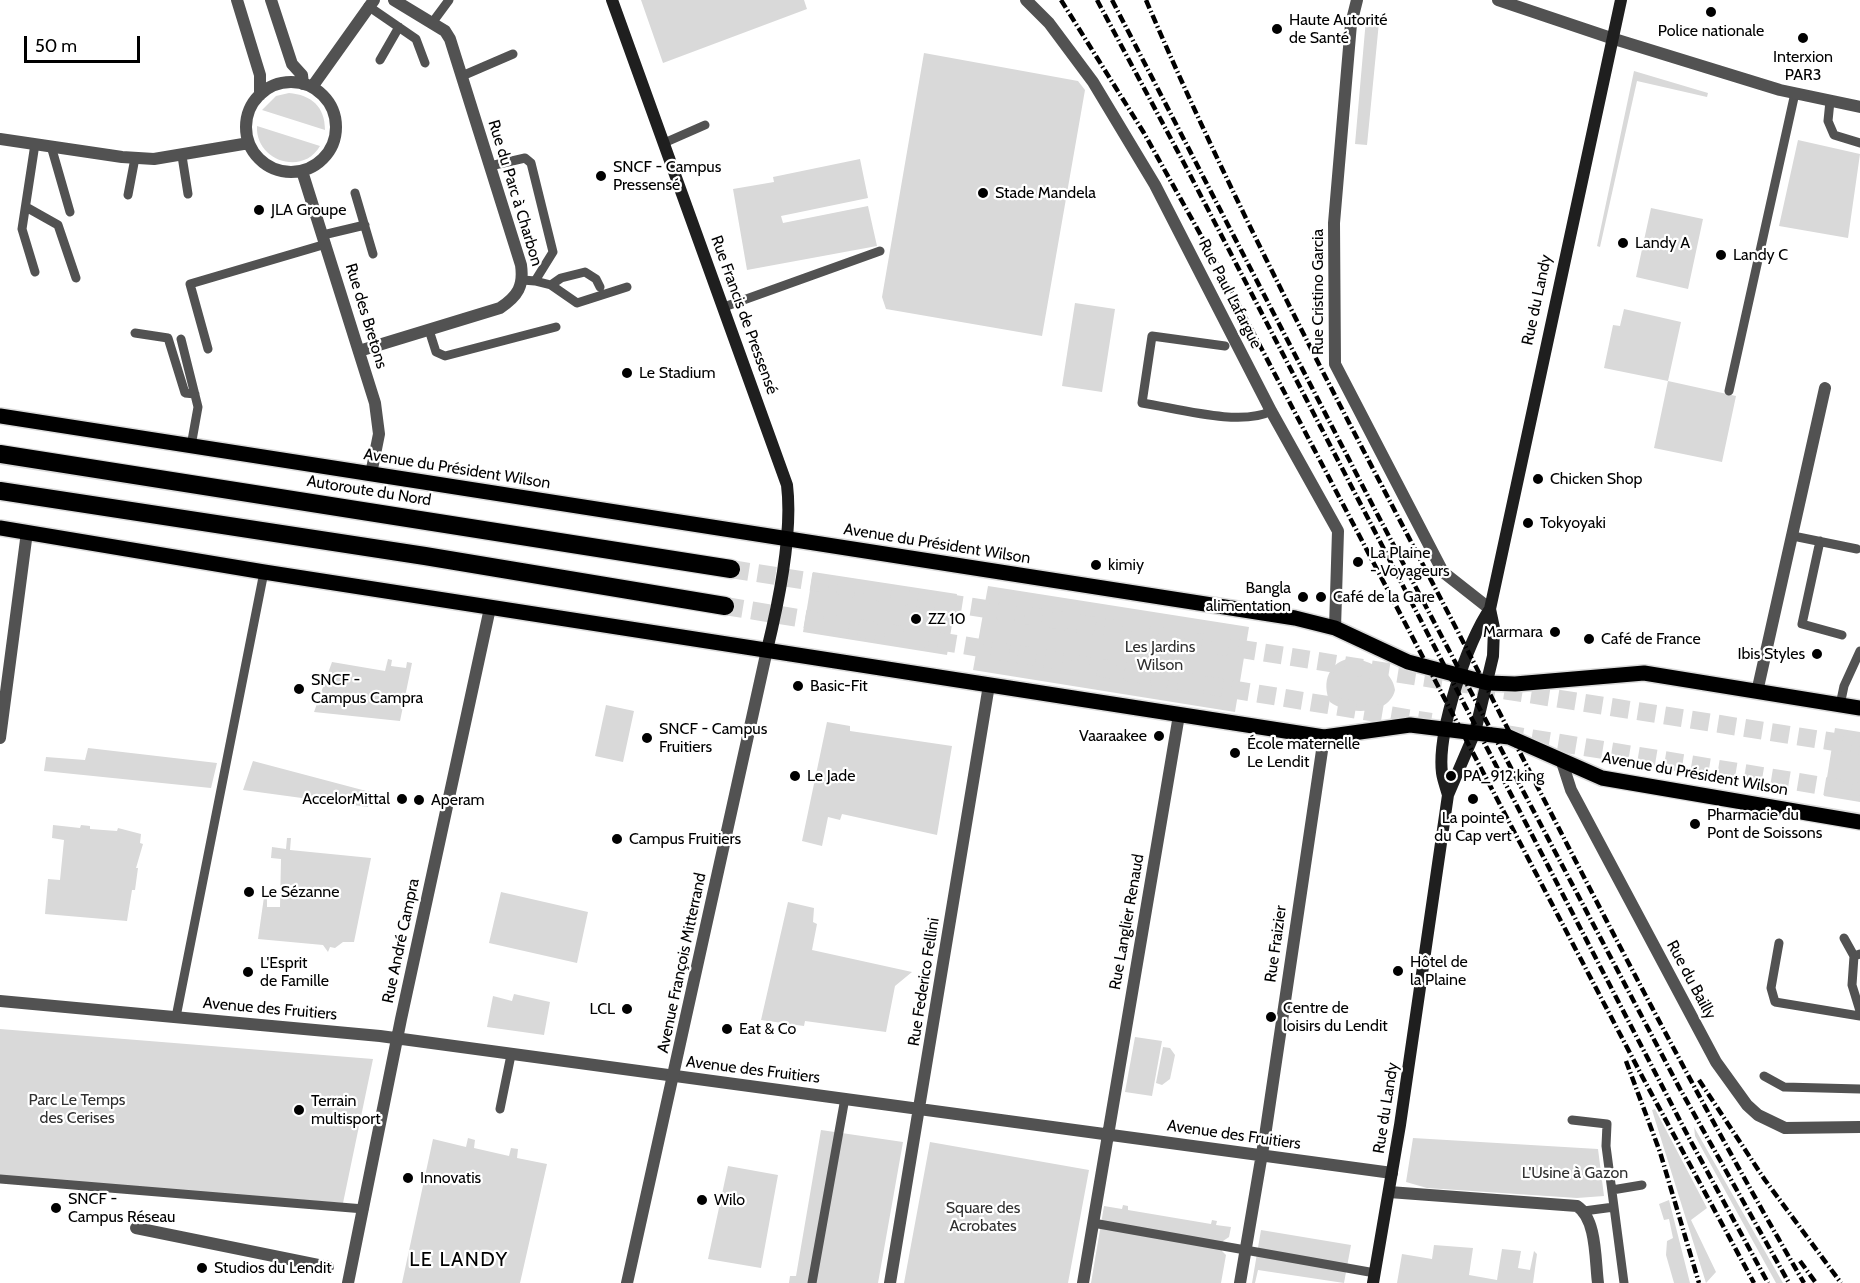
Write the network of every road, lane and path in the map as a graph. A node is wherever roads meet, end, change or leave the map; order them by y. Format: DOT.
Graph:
graph roads {
  1 [pos="237,0"];
  2 [pos="271,0"];
  3 [pos="394,0"];
  4 [pos="449,0"];
  5 [pos="612,0"];
  6 [pos="1026,0"];
  7 [pos="1357,0"];
  8 [pos="1498,0"];
  9 [pos="1621,0"];
  10 [pos="371,3"];
  11 [pos="432,22"];
  12 [pos="399,27"];
  13 [pos="1611,38"];
  14 [pos="513,54"];
  15 [pos="380,60"];
  16 [pos="425,63"];
  17 [pos="462,76"];
  18 [pos="308,85"];
  19 [pos="1795,93"];
  20 [pos="260,94"];
  21 [pos="1830,101"];
  22 [pos="1860,107"];
  23 [pos="705,125"];
  24 [pos="0,139"];
  25 [pos="249,143"];
  26 [pos="664,143"];
  27 [pos="1860,143"];
  28 [pos="35,144"];
  29 [pos="51,147"];
  30 [pos="182,156"];
  31 [pos="135,158"];
  32 [pos="490,166"];
  33 [pos="302,171"];
  34 [pos="356,193"];
  35 [pos="188,194"];
  36 [pos="128,195"];
  37 [pos="26,207"];
  38 [pos="70,212"];
  39 [pos="365,225"];
  40 [pos="325,240"];
  41 [pos="880,251"];
  42 [pos="374,254"];
  43 [pos="35,272"];
  44 [pos="76,278"];
  45 [pos="529,280"];
  46 [pos="551,285"];
  47 [pos="600,287"];
  48 [pos="627,287"];
  49 [pos="724,307"];
  50 [pos="556,327"];
  51 [pos="429,330"];
  52 [pos="135,333"];
  53 [pos="181,339"];
  54 [pos="1225,346"];
  55 [pos="208,349"];
  56 [pos="359,351"];
  57 [pos="1825,388"];
  58 [pos="1729,391"];
  59 [pos="195,394"];
  60 [pos="1271,411"];
  61 [pos="0,416"];
  62 [pos="191,446"];
  63 [pos="0,454"];
  64 [pos="371,474"];
  65 [pos="0,491"];
  66 [pos="0,528"];
  67 [pos="27,532"];
  68 [pos="1793,536"];
  69 [pos="786,538"];
  70 [pos="1820,541"];
  71 [pos="1857,549"];
  72 [pos="731,569"];
  73 [pos="264,572"];
  74 [pos="725,606"];
  75 [pos="490,608"];
  76 [pos="1490,609"];
  77 [pos="1335,628"];
  78 [pos="1842,635"];
  79 [pos="767,650"];
  80 [pos="1860,651"];
  81 [pos="1460,678"];
  82 [pos="1488,683"];
  83 [pos="989,685"];
  84 [pos="1757,692"];
  85 [pos="1840,705"];
  86 [pos="1860,708"];
  87 [pos="1179,715"];
  88 [pos="1446,729"];
  89 [pos="1475,732"];
  90 [pos="1324,737"];
  91 [pos="0,738"];
  92 [pos="1561,759"];
  93 [pos="1448,795"];
  94 [pos="1860,822"];
  95 [pos="1844,938"];
  96 [pos="1779,943"];
  97 [pos="1857,955"];
  98 [pos="0,1001"];
  99 [pos="1860,1011"];
  100 [pos="1860,1016"];
  101 [pos="176,1017"];
  102 [pos="398,1038"];
  103 [pos="511,1055"];
  104 [pos="674,1076"];
  105 [pos="1764,1076"];
  106 [pos="1860,1089"];
  107 [pos="845,1098"];
  108 [pos="921,1108"];
  109 [pos="500,1109"];
  110 [pos="1572,1119"];
  111 [pos="1860,1127"];
  112 [pos="1108,1134"];
  113 [pos="1261,1155"];
  114 [pos="1392,1173"];
  115 [pos="0,1179"];
  116 [pos="1642,1185"];
  117 [pos="1612,1190"];
  118 [pos="1389,1192"];
  119 [pos="1614,1207"];
  120 [pos="364,1209"];
  121 [pos="1584,1211"];
  122 [pos="1093,1223"];
  123 [pos="136,1228"];
  124 [pos="1245,1250"];
  125 [pos="328,1267"];
  126 [pos="1374,1278"];
  127 [pos="348,1283"];
  128 [pos="627,1283"];
  129 [pos="812,1283"];
  130 [pos="890,1283"];
  131 [pos="1083,1283"];
  132 [pos="1240,1283"];
  133 [pos="1598,1283"];
  134 [pos="1624,1283"];
  1 -- 20 [label="street"];
  2 -- 18 [label="street"];
  3 -- 11 [label="street, Rue du Parc à Charbon"];
  4 -- 11 [label="lane"];
  5 -- 26 [label="main road, Rue Francis de Pressensé"];
  6 -- 60 [label="street, Rue Paul Lafargue"];
  7 -- 76 [label="street, Rue Cristino Garcia"];
  8 -- 13 [label="street"];
  9 -- 13 [label="main road, Rue du Landy"];
  10 -- 12 [label="lane"];
  10 -- 18 [label="street"];
  11 -- 17 [label="street, Rue du Parc à Charbon"];
  12 -- 15 [label="lane"];
  12 -- 16 [label="lane"];
  13 -- 19 [label="street"];
  13 -- 76 [label="main road, Rue du Landy"];
  14 -- 17 [label="lane"];
  17 -- 32 [label="street, Rue du Parc à Charbon"];
  18 -- 20 [label="street"];
  18 -- 33 [label="street"];
  19 -- 21 [label="street"];
  19 -- 58 [label="lane"];
  20 -- 25 [label="street"];
  21 -- 22 [label="street"];
  21 -- 27 [label="lane"];
  23 -- 26 [label="lane"];
  24 -- 28 [label="street"];
  25 -- 30 [label="street"];
  25 -- 33 [label="street"];
  26 -- 49 [label="main road, Rue Francis de Pressensé"];
  28 -- 29 [label="street"];
  28 -- 37 [label="lane"];
  29 -- 31 [label="street"];
  29 -- 38 [label="lane"];
  30 -- 31 [label="street"];
  30 -- 35 [label="lane"];
  31 -- 36 [label="lane"];
  32 -- 45 [label="street, Rue du Parc à Charbon"];
  32 -- 45 [label="lane"];
  33 -- 40 [label="street, Rue des Bretons"];
  34 -- 39 [label="lane"];
  37 -- 43 [label="lane"];
  37 -- 44 [label="lane"];
  39 -- 40 [label="lane"];
  39 -- 42 [label="lane"];
  40 -- 55 [label="lane"];
  40 -- 56 [label="street, Rue des Bretons"];
  41 -- 49 [label="lane"];
  45 -- 46 [label="lane"];
  45 -- 51 [label="street, Rue du Parc à Charbon"];
  46 -- 47 [label="lane"];
  46 -- 48 [label="lane"];
  49 -- 69 [label="main road, Rue Francis de Pressensé"];
  50 -- 51 [label="lane"];
  51 -- 56 [label="street, Rue du Parc à Charbon"];
  52 -- 59 [label="lane"];
  53 -- 59 [label="lane"];
  54 -- 60 [label="lane"];
  56 -- 64 [label="street, Rue des Bretons"];
  57 -- 68 [label="street"];
  59 -- 62 [label="lane"];
  60 -- 77 [label="street, Rue Paul Lafargue"];
  61 -- 62 [label="main road, Avenue du Président Wilson"];
  62 -- 64 [label="main road, Avenue du Président Wilson"];
  63 -- 72 [label="highway, Autoroute du Nord"];
  64 -- 69 [label="main road, Avenue du Président Wilson"];
  65 -- 74 [label="highway"];
  66 -- 67 [label="main road, Avenue du Président Wilson"];
  67 -- 73 [label="main road, Avenue du Président Wilson"];
  67 -- 91 [label="street"];
  68 -- 70 [label="lane"];
  68 -- 84 [label="street"];
  69 -- 77 [label="main road, Avenue du Président Wilson"];
  69 -- 79 [label="main road, Rue Francis de Pressensé"];
  70 -- 71 [label="lane"];
  70 -- 78 [label="lane"];
  73 -- 75 [label="main road, Avenue du Président Wilson"];
  73 -- 101 [label="lane"];
  75 -- 79 [label="main road, Avenue du Président Wilson"];
  75 -- 102 [label="street, Rue André Campra"];
  76 -- 81 [label="main road, Rue du Landy"];
  76 -- 82 [label="main road, Rue du Landy"];
  77 -- 81 [label="main road, Avenue du Président Wilson"];
  79 -- 83 [label="main road, Avenue du Président Wilson"];
  79 -- 104 [label="street, Avenue François Mitterrand"];
  80 -- 85 [label="lane"];
  81 -- 82 [label="main road, Avenue du Président Wilson"];
  81 -- 88 [label="main road, Rue du Landy"];
  82 -- 84 [label="main road, Avenue du Président Wilson"];
  82 -- 89 [label="main road, Rue du Landy"];
  83 -- 87 [label="main road, Avenue du Président Wilson"];
  83 -- 108 [label="street, Rue Federico Fellini"];
  84 -- 85 [label="main road, Avenue du Président Wilson"];
  85 -- 86 [label="main road, Avenue du Président Wilson"];
  87 -- 90 [label="main road, Avenue du Président Wilson"];
  87 -- 112 [label="street, Rue Langlier Renaud"];
  88 -- 89 [label="main road, Avenue du Président Wilson"];
  88 -- 90 [label="main road, Avenue du Président Wilson"];
  88 -- 93 [label="main road, Rue du Landy"];
  89 -- 92 [label="main road, Avenue du Président Wilson"];
  89 -- 93 [label="main road, Rue du Landy"];
  90 -- 113 [label="street, Rue Fraizier"];
  92 -- 94 [label="main road, Avenue du Président Wilson"];
  92 -- 111 [label="street, Rue du Bailly"];
  93 -- 114 [label="main road, Rue du Landy"];
  95 -- 97 [label="lane"];
  96 -- 100 [label="lane"];
  97 -- 99 [label="lane"];
  98 -- 101 [label="street, Avenue des Fruitiers"];
  101 -- 102 [label="street, Avenue des Fruitiers"];
  102 -- 103 [label="street, Avenue des Fruitiers"];
  102 -- 120 [label="street, Rue André Campra"];
  103 -- 104 [label="street, Avenue des Fruitiers"];
  103 -- 109 [label="lane"];
  104 -- 107 [label="street, Avenue des Fruitiers"];
  104 -- 128 [label="street, Avenue François Mitterrand"];
  105 -- 106 [label="lane"];
  107 -- 108 [label="street, Avenue des Fruitiers"];
  107 -- 129 [label="lane"];
  108 -- 112 [label="street, Avenue des Fruitiers"];
  108 -- 130 [label="street, Rue Federico Fellini"];
  110 -- 117 [label="lane"];
  112 -- 113 [label="street, Avenue des Fruitiers"];
  112 -- 122 [label="street, Rue Langlier Renaud"];
  113 -- 114 [label="street, Avenue des Fruitiers"];
  113 -- 124 [label="street, Rue Fraizier"];
  114 -- 118 [label="main road, Rue du Landy"];
  115 -- 120 [label="lane"];
  116 -- 117 [label="lane"];
  117 -- 119 [label="lane"];
  118 -- 121 [label="street"];
  118 -- 126 [label="main road, Rue du Landy"];
  119 -- 121 [label="lane"];
  119 -- 134 [label="lane"];
  120 -- 127 [label="street, Rue André Campra"];
  121 -- 133 [label="street"];
  122 -- 124 [label="lane"];
  122 -- 131 [label="street, Rue Langlier Renaud"];
  123 -- 125 [label="street"];
  124 -- 126 [label="lane"];
  124 -- 132 [label="street, Rue Fraizier"];
}
